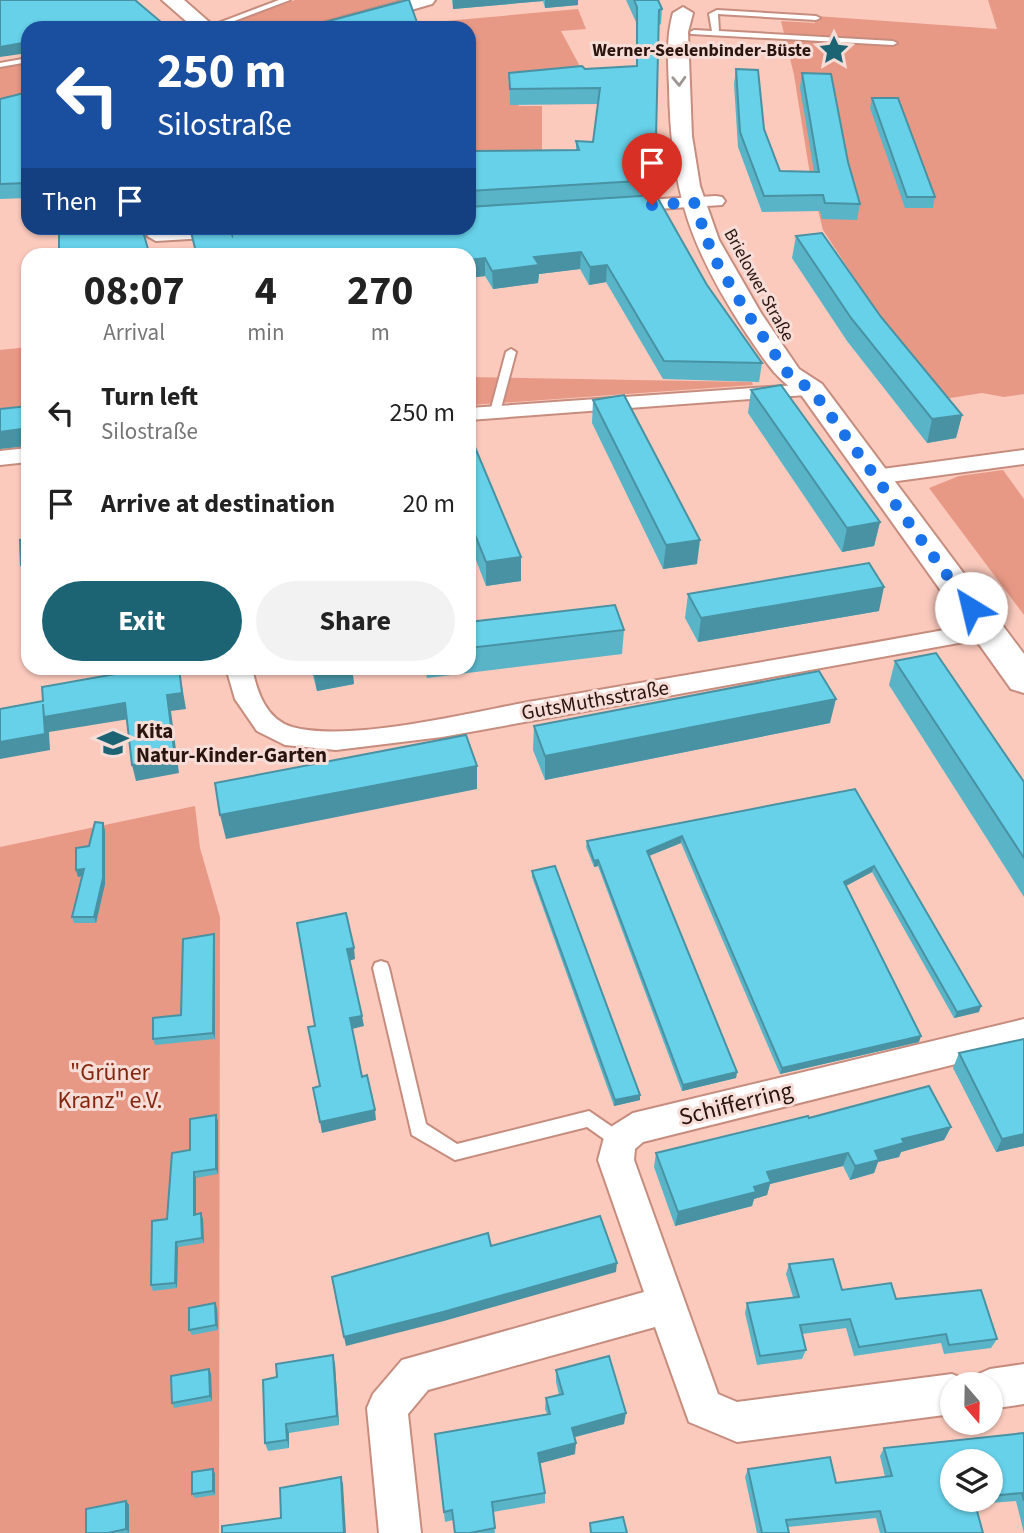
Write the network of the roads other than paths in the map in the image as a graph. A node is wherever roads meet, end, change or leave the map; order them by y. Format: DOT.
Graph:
graph roads {
  1 [pos="172,0"];
  2 [pos="286,0"];
  3 [pos="425,0"];
  4 [pos="765,4"];
  5 [pos="764,14"];
  6 [pos="816,18"];
  7 [pos="693,20"];
  8 [pos="198,21"];
  9 [pos="227,21"];
  10 [pos="352,21"];
  11 [pos="893,43"];
  12 [pos="21,61"];
  13 [pos="0,65"];
  14 [pos="702,114"];
  15 [pos="707,193"];
  16 [pos="608,207"];
  17 [pos="511,352"];
  18 [pos="812,390"];
  19 [pos="495,412"];
  20 [pos="476,413"];
  21 [pos="21,456"];
  22 [pos="1024,457"];
  23 [pos="0,458"];
  24 [pos="875,477"];
  25 [pos="988,630"];
  26 [pos="241,675"];
  27 [pos="1024,680"];
  28 [pos="381,968"];
  29 [pos="1024,1033"];
  30 [pos="618,1141"];
  31 [pos="666,1305"];
  32 [pos="1024,1384"];
  33 [pos="1003,1387"];
  34 [pos="940,1396"];
  35 [pos="400,1533"];
  1 -- 8 [label="main road"];
  2 -- 9 [label="lane"];
  3 -- 10 [label="main road"];
  4 -- 5 [label="lane"];
  5 -- 6 [label="lane"];
  5 -- 7 [label="lane"];
  7 -- 11 [label="lane"];
  7 -- 14 [label="main road"];
  7 -- 15 [label="main road, Brielower Straße, one-way"];
  12 -- 13 [label="lane"];
  15 -- 16 [label="street"];
  15 -- 18 [label="main road, Brielower Straße"];
  17 -- 19 [label="lane"];
  18 -- 19 [label="street"];
  18 -- 24 [label="main road, Brielower Straße"];
  19 -- 20 [label="street"];
  21 -- 23 [label="street"];
  22 -- 24 [label="street"];
  24 -- 25 [label="main road, Brielower Straße"];
  25 -- 26 [label="street, GutsMuthsstraße"];
  25 -- 27 [label="main road, Brielower Straße"];
  28 -- 30 [label="lane"];
  29 -- 30 [label="street, Schifferring"];
  30 -- 31 [label="street"];
  31 -- 34 [label="street"];
  31 -- 35 [label="street"];
  32 -- 33 [label="street"];
}
